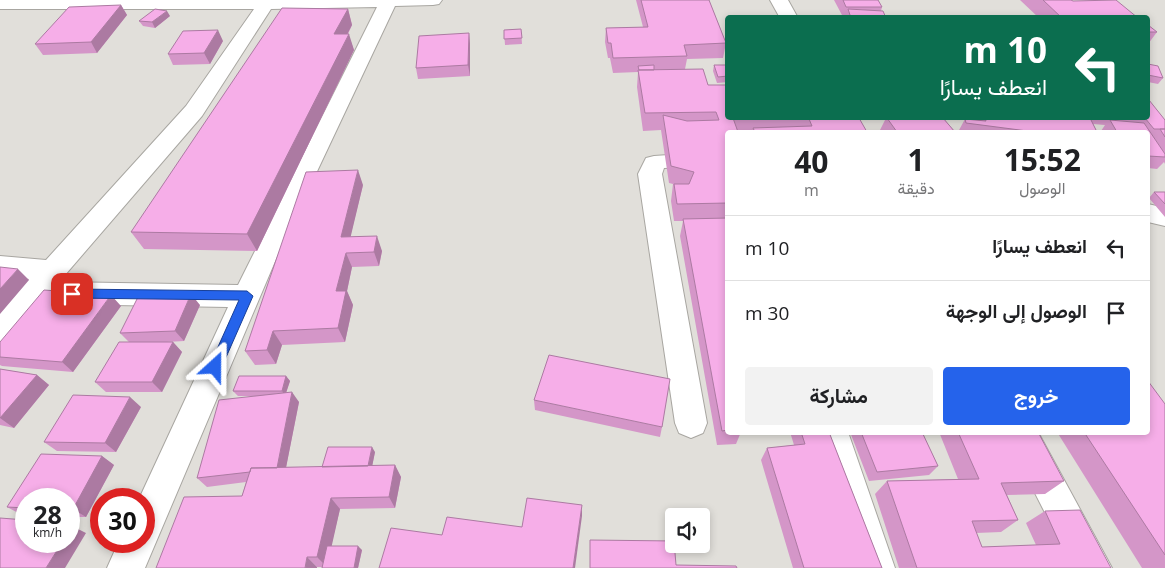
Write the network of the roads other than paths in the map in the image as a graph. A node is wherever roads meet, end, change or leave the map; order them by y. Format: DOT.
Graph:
graph roads {
  1 [pos="433,0"];
  2 [pos="779,0"];
  3 [pos="388,2"];
  4 [pos="0,4"];
  5 [pos="266,4"];
  6 [pos="787,15"];
  7 [pos="725,158"];
  8 [pos="1150,213"];
  9 [pos="1165,217"];
  10 [pos="0,266"];
  11 [pos="53,270"];
  12 [pos="33,293"];
  13 [pos="247,296"];
  14 [pos="0,331"];
  15 [pos="691,423"];
  16 [pos="833,435"];
  17 [pos="1022,435"];
  18 [pos="155,503"];
  19 [pos="133,553"];
  20 [pos="126,568"];
  21 [pos="876,568"];
  22 [pos="1092,568"];
  1 -- 3 [label="street"];
  2 -- 6 [label="street"];
  3 -- 5 [label="street"];
  3 -- 13 [label="street"];
  4 -- 5 [label="street"];
  5 -- 11 [label="street"];
  7 -- 15 [label="street"];
  8 -- 9 [label="street"];
  10 -- 11 [label="street"];
  11 -- 12 [label="street"];
  12 -- 13 [label="street"];
  12 -- 14 [label="street"];
  13 -- 18 [label="street"];
  16 -- 21 [label="street"];
  17 -- 22 [label="street"];
  19 -- 20 [label="street"];
}
